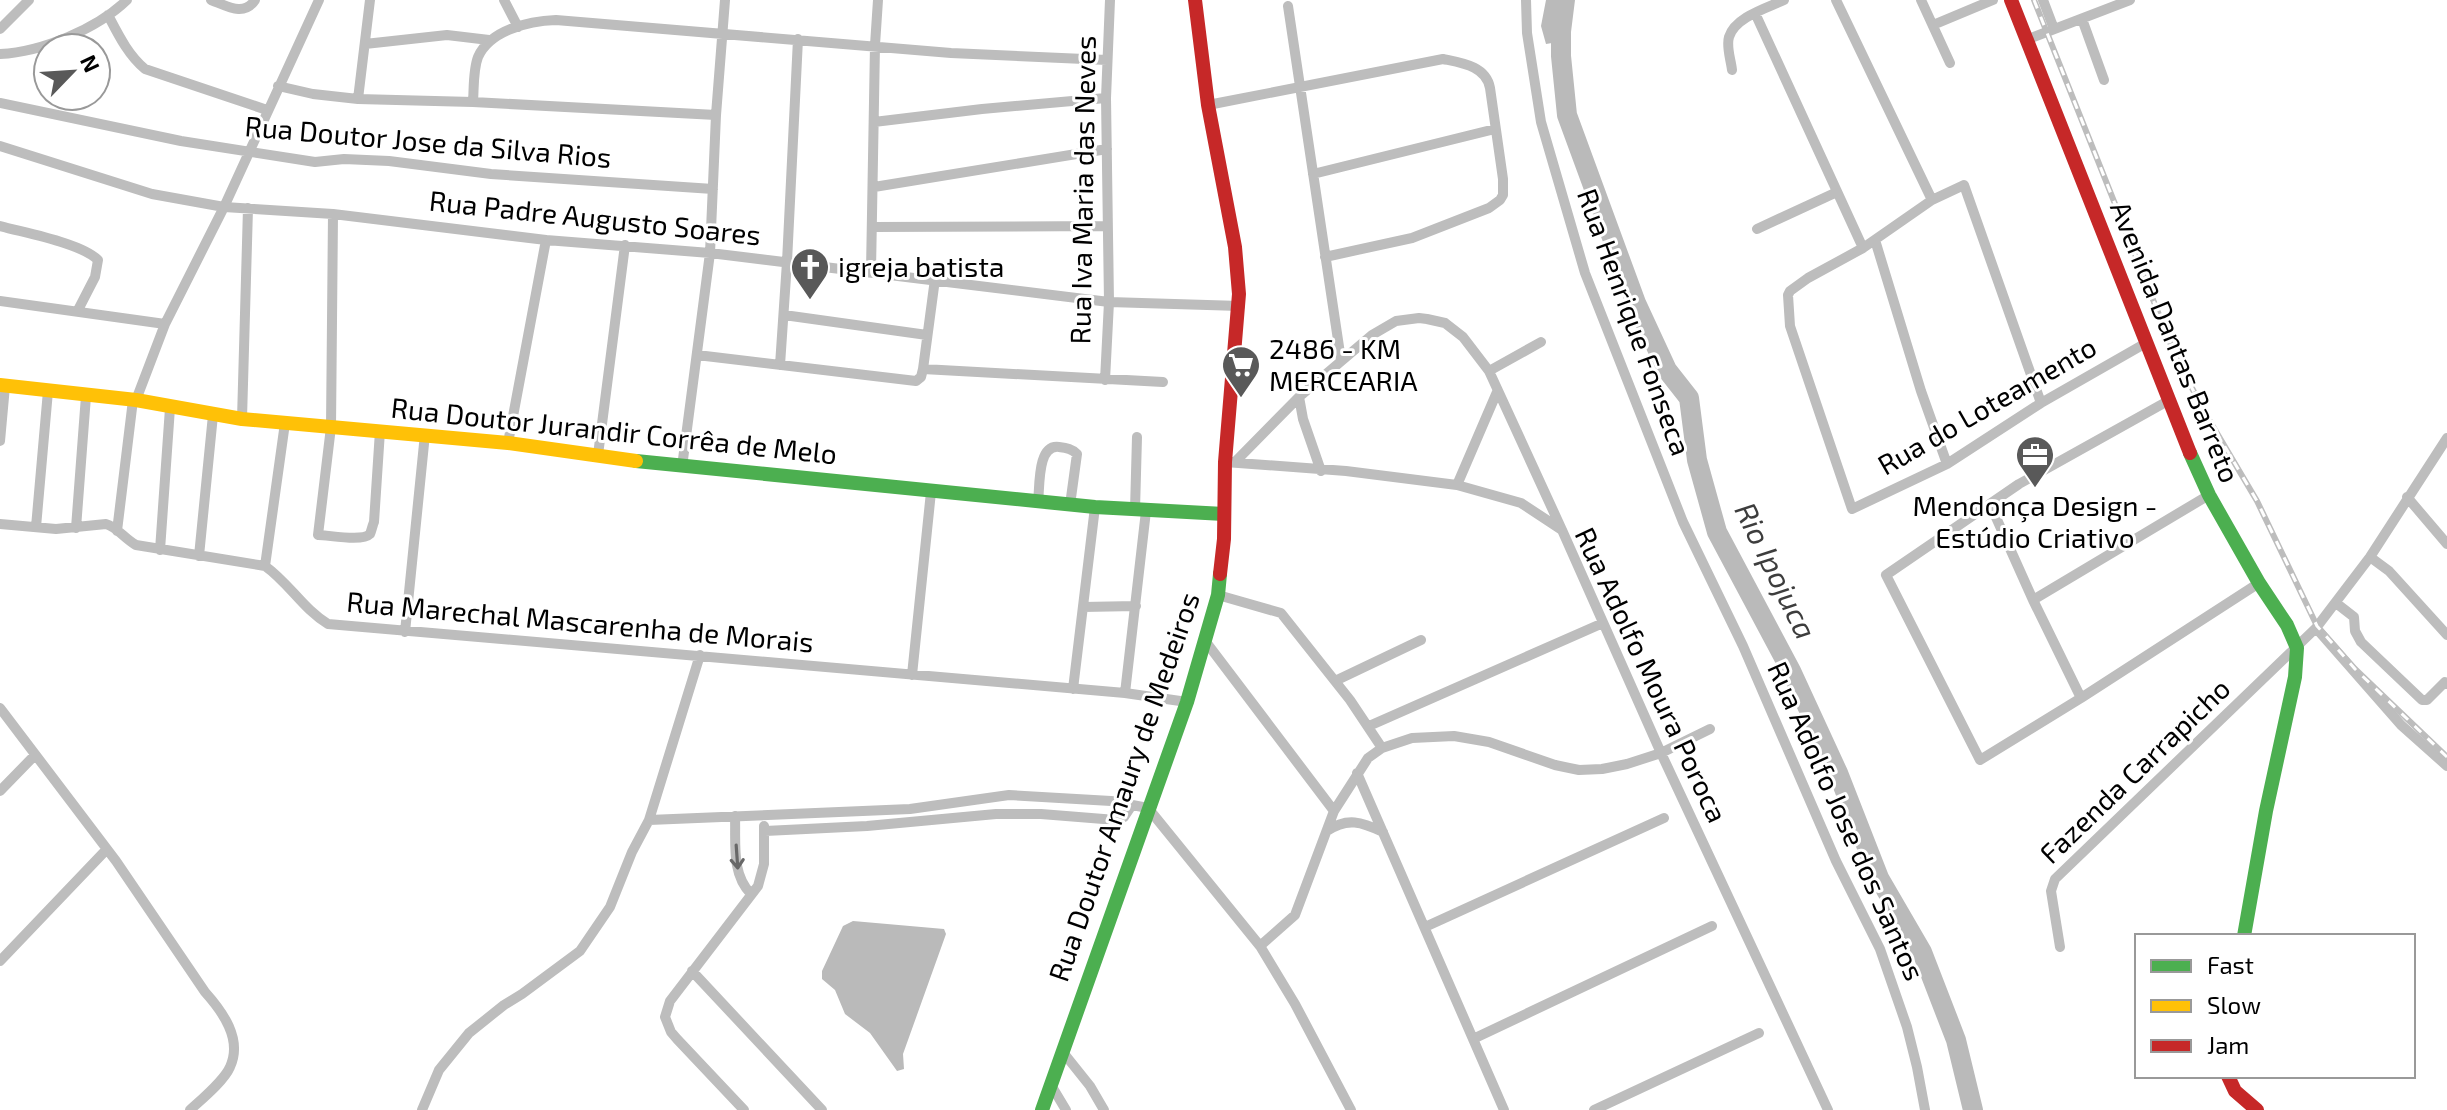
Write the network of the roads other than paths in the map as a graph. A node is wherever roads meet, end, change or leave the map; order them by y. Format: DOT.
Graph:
graph roads {
  1 [pos="29,0"];
  2 [pos="127,0"];
  3 [pos="211,0"];
  4 [pos="255,0"];
  5 [pos="319,0"];
  6 [pos="370,0"];
  7 [pos="504,0"];
  8 [pos="725,0"];
  9 [pos="878,0"];
  10 [pos="1110,0"];
  11 [pos="1195,0"];
  12 [pos="1526,0"];
  13 [pos="1784,0"];
  14 [pos="1836,0"];
  15 [pos="1921,0"];
  16 [pos="1993,0"];
  17 [pos="2011,0"];
  18 [pos="2043,0"];
  19 [pos="2130,0"];
  20 [pos="1288,6"];
  21 [pos="1755,13"];
  22 [pos="108,15"];
  23 [pos="2082,19"];
  24 [pos="1933,25"];
  25 [pos="518,27"];
  26 [pos="0,29"];
  27 [pos="2054,29"];
  28 [pos="722,33"];
  29 [pos="798,39"];
  30 [pos="489,40"];
  31 [pos="2026,40"];
  32 [pos="365,44"];
  33 [pos="875,45"];
  34 [pos="0,54"];
  35 [pos="1107,60"];
  36 [pos="1950,63"];
  37 [pos="1732,70"];
  38 [pos="2104,80"];
  39 [pos="278,86"];
  40 [pos="1300,87"];
  41 [pos="1106,98"];
  42 [pos="358,99"];
  43 [pos="473,102"];
  44 [pos="0,103"];
  45 [pos="1208,105"];
  46 [pos="267,110"];
  47 [pos="716,115"];
  48 [pos="874,122"];
  49 [pos="1495,129"];
  50 [pos="0,146"];
  51 [pos="1107,149"];
  52 [pos="250,152"];
  53 [pos="1313,174"];
  54 [pos="874,187"];
  55 [pos="713,189"];
  56 [pos="1837,192"];
  57 [pos="1932,200"];
  58 [pos="224,207"];
  59 [pos="248,208"];
  60 [pos="333,214"];
  61 [pos="0,226"];
  62 [pos="1107,226"];
  63 [pos="873,227"];
  64 [pos="1757,229"];
  65 [pos="546,240"];
  66 [pos="1875,240"];
  67 [pos="625,245"];
  68 [pos="1863,248"];
  69 [pos="710,253"];
  70 [pos="1325,257"];
  71 [pos="787,262"];
  72 [pos="871,271"];
  73 [pos="935,279"];
  74 [pos="0,301"];
  75 [pos="1109,302"];
  76 [pos="1240,306"];
  77 [pos="78,310"];
  78 [pos="784,315"];
  79 [pos="165,324"];
  80 [pos="927,335"];
  81 [pos="1541,342"];
  82 [pos="2146,343"];
  83 [pos="697,355"];
  84 [pos="1341,360"];
  85 [pos="780,365"];
  86 [pos="923,369"];
  87 [pos="1489,371"];
  88 [pos="1105,380"];
  89 [pos="1163,382"];
  90 [pos="3,385"];
  91 [pos="48,391"];
  92 [pos="1497,392"];
  93 [pos="86,396"];
  94 [pos="1299,397"];
  95 [pos="134,400"];
  96 [pos="2166,402"];
  97 [pos="2041,403"];
  98 [pos="170,408"];
  99 [pos="213,415"];
  100 [pos="242,419"];
  101 [pos="285,423"];
  102 [pos="331,427"];
  103 [pos="380,431"];
  104 [pos="425,434"];
  105 [pos="1137,437"];
  106 [pos="0,441"];
  107 [pos="508,443"];
  108 [pos="2445,447"];
  109 [pos="598,455"];
  110 [pos="1230,462"];
  111 [pos="1947,464"];
  112 [pos="682,467"];
  113 [pos="1321,471"];
  114 [pos="1457,485"];
  115 [pos="931,492"];
  116 [pos="2209,495"];
  117 [pos="2407,497"];
  118 [pos="1038,502"];
  119 [pos="1990,504"];
  120 [pos="1070,505"];
  121 [pos="1095,507"];
  122 [pos="1140,511"];
  123 [pos="1224,514"];
  124 [pos="0,524"];
  125 [pos="36,527"];
  126 [pos="76,528"];
  127 [pos="1562,530"];
  128 [pos="117,531"];
  129 [pos="2447,544"];
  130 [pos="160,550"];
  131 [pos="199,556"];
  132 [pos="2370,557"];
  133 [pos="265,566"];
  134 [pos="2259,583"];
  135 [pos="1218,595"];
  136 [pos="2033,600"];
  137 [pos="2336,603"];
  138 [pos="1136,606"];
  139 [pos="1083,607"];
  140 [pos="2429,614"];
  141 [pos="2447,622"];
  142 [pos="1603,623"];
  143 [pos="2316,628"];
  144 [pos="405,632"];
  145 [pos="2447,635"];
  146 [pos="1421,640"];
  147 [pos="1206,642"];
  148 [pos="1743,646"];
  149 [pos="2297,648"];
  150 [pos="700,655"];
  151 [pos="912,675"];
  152 [pos="1335,681"];
  153 [pos="2447,684"];
  154 [pos="1073,689"];
  155 [pos="1125,693"];
  156 [pos="2081,698"];
  157 [pos="1187,702"];
  158 [pos="0,708"];
  159 [pos="1369,726"];
  160 [pos="1710,729"];
  161 [pos="1382,748"];
  162 [pos="1661,753"];
  163 [pos="35,755"];
  164 [pos="2447,766"];
  165 [pos="1357,773"];
  166 [pos="0,791"];
  167 [pos="1132,805"];
  168 [pos="1148,808"];
  169 [pos="1334,811"];
  170 [pos="735,816"];
  171 [pos="764,816"];
  172 [pos="1664,818"];
  173 [pos="649,820"];
  174 [pos="765,831"];
  175 [pos="1327,831"];
  176 [pos="1383,832"];
  177 [pos="107,849"];
  178 [pos="751,894"];
  179 [pos="1712,926"];
  180 [pos="1425,927"];
  181 [pos="2245,933"];
  182 [pos="1260,946"];
  183 [pos="2060,947"];
  184 [pos="0,961"];
  185 [pos="692,971"];
  186 [pos="1759,1033"];
  187 [pos="1473,1039"];
  188 [pos="1062,1051"];
  189 [pos="2229,1078"];
  190 [pos="1051,1085"];
  191 [pos="190,1110"];
  192 [pos="422,1110"];
  193 [pos="744,1110"];
  194 [pos="822,1110"];
  195 [pos="1042,1110"];
  196 [pos="1066,1110"];
  197 [pos="1104,1110"];
  198 [pos="1351,1110"];
  199 [pos="1504,1110"];
  200 [pos="1594,1110"];
  201 [pos="1828,1110"];
  202 [pos="1925,1110"];
  203 [pos="2257,1110"];
  1 -- 26 [label="street"];
  2 -- 22 [label="street"];
  3 -- 4 [label="street"];
  5 -- 39 [label="street"];
  6 -- 32 [label="street"];
  7 -- 25 [label="street"];
  8 -- 28 [label="street"];
  9 -- 33 [label="street"];
  10 -- 35 [label="street, Rua Iva Maria das Neves"];
  11 -- 45 [label="street, Rua Doutor Amaury de Medeiros"];
  12 -- 148 [label="street, Rua Henrique Fonseca"];
  13 -- 21 [label="street"];
  14 -- 57 [label="street"];
  15 -- 24 [label="street"];
  16 -- 24 [label="street"];
  17 -- 31 [label="street, Avenida Dantas Barreto"];
  18 -- 27 [label="street"];
  19 -- 23 [label="street"];
  20 -- 40 [label="street"];
  21 -- 37 [label="street"];
  21 -- 56 [label="street"];
  22 -- 34 [label="street"];
  22 -- 46 [label="street"];
  23 -- 27 [label="street"];
  23 -- 38 [label="street"];
  24 -- 36 [label="street"];
  25 -- 28 [label="street"];
  25 -- 30 [label="street"];
  27 -- 31 [label="street"];
  28 -- 29 [label="street"];
  28 -- 47 [label="street"];
  29 -- 33 [label="street"];
  29 -- 71 [label="street"];
  30 -- 32 [label="street"];
  30 -- 43 [label="street"];
  31 -- 82 [label="street, Avenida Dantas Barreto"];
  32 -- 42 [label="street"];
  33 -- 35 [label="street"];
  33 -- 48 [label="street"];
  35 -- 41 [label="street, Rua Iva Maria das Neves"];
  39 -- 42 [label="street"];
  39 -- 46 [label="street"];
  40 -- 45 [label="street"];
  40 -- 49 [label="street"];
  40 -- 53 [label="street"];
  41 -- 48 [label="street"];
  41 -- 51 [label="street, Rua Iva Maria das Neves"];
  42 -- 43 [label="street"];
  43 -- 47 [label="street"];
  44 -- 52 [label="street, Rua Doutor Jose da Silva Rios"];
  45 -- 76 [label="street, Rua Doutor Amaury de Medeiros"];
  46 -- 52 [label="street"];
  47 -- 55 [label="street"];
  48 -- 54 [label="street"];
  49 -- 53 [label="street"];
  49 -- 70 [label="street"];
  50 -- 58 [label="street, Rua Padre Augusto Soares"];
  51 -- 54 [label="street"];
  51 -- 62 [label="street, Rua Iva Maria das Neves"];
  52 -- 55 [label="street, Rua Doutor Jose da Silva Rios"];
  52 -- 58 [label="street"];
  53 -- 70 [label="street"];
  54 -- 63 [label="street"];
  55 -- 69 [label="street"];
  56 -- 64 [label="street"];
  56 -- 68 [label="street"];
  57 -- 66 [label="street"];
  57 -- 97 [label="street"];
  58 -- 59 [label="street, Rua Padre Augusto Soares"];
  58 -- 79 [label="street"];
  59 -- 60 [label="street, Rua Padre Augusto Soares"];
  59 -- 100 [label="street"];
  60 -- 65 [label="street, Rua Padre Augusto Soares"];
  60 -- 102 [label="street"];
  61 -- 77 [label="street"];
  62 -- 63 [label="street"];
  62 -- 75 [label="street, Rua Iva Maria das Neves"];
  63 -- 72 [label="street"];
  65 -- 67 [label="street, Rua Padre Augusto Soares"];
  65 -- 107 [label="street"];
  66 -- 68 [label="street"];
  66 -- 111 [label="street"];
  67 -- 69 [label="street, Rua Padre Augusto Soares"];
  67 -- 109 [label="street"];
  68 -- 111 [label="street, Rua do Loteamento"];
  69 -- 71 [label="street, Rua Padre Augusto Soares"];
  69 -- 83 [label="street"];
  70 -- 84 [label="street"];
  71 -- 72 [label="street, Rua Padre Augusto Soares"];
  71 -- 78 [label="street"];
  72 -- 73 [label="street, Rua Padre Augusto Soares"];
  73 -- 75 [label="street, Rua Padre Augusto Soares"];
  73 -- 80 [label="street"];
  74 -- 77 [label="street"];
  75 -- 76 [label="street, Rua Padre Augusto Soares"];
  75 -- 88 [label="street, Rua Iva Maria das Neves"];
  76 -- 110 [label="street, Rua Doutor Amaury de Medeiros"];
  77 -- 79 [label="street"];
  78 -- 80 [label="street"];
  78 -- 85 [label="street"];
  79 -- 95 [label="street"];
  80 -- 86 [label="street"];
  81 -- 87 [label="street"];
  82 -- 96 [label="street, Avenida Dantas Barreto"];
  82 -- 97 [label="street, Rua do Loteamento"];
  83 -- 85 [label="street"];
  83 -- 112 [label="street"];
  84 -- 87 [label="street"];
  84 -- 94 [label="street"];
  85 -- 86 [label="street"];
  86 -- 88 [label="street"];
  87 -- 92 [label="street"];
  88 -- 89 [label="street"];
  90 -- 91 [label="street, Rua Doutor Jurandir Corrêa de Melo"];
  90 -- 106 [label="street"];
  91 -- 93 [label="street, Rua Doutor Jurandir Corrêa de Melo"];
  91 -- 125 [label="street"];
  92 -- 114 [label="street"];
  92 -- 127 [label="street"];
  93 -- 95 [label="street, Rua Doutor Jurandir Corrêa de Melo"];
  93 -- 126 [label="street"];
  94 -- 110 [label="street"];
  94 -- 113 [label="street"];
  95 -- 98 [label="street, Rua Doutor Jurandir Corrêa de Melo"];
  95 -- 128 [label="street"];
  96 -- 116 [label="street, Avenida Dantas Barreto"];
  96 -- 119 [label="street"];
  97 -- 111 [label="street, Rua do Loteamento"];
  98 -- 99 [label="street, Rua Doutor Jurandir Corrêa de Melo"];
  98 -- 130 [label="street"];
  99 -- 100 [label="street, Rua Doutor Jurandir Corrêa de Melo"];
  99 -- 131 [label="street"];
  100 -- 101 [label="street, Rua Doutor Jurandir Corrêa de Melo"];
  101 -- 102 [label="street, Rua Doutor Jurandir Corrêa de Melo"];
  101 -- 133 [label="street"];
  102 -- 103 [label="street, Rua Doutor Jurandir Corrêa de Melo"];
  102 -- 103 [label="street"];
  103 -- 104 [label="street, Rua Doutor Jurandir Corrêa de Melo"];
  104 -- 107 [label="street, Rua Doutor Jurandir Corrêa de Melo"];
  104 -- 144 [label="street"];
  105 -- 122 [label="street"];
  107 -- 109 [label="street, Rua Doutor Jurandir Corrêa de Melo"];
  108 -- 117 [label="street"];
  109 -- 112 [label="street, Rua Doutor Jurandir Corrêa de Melo"];
  110 -- 113 [label="street, Rua Adolfo Moura Poroca"];
  110 -- 123 [label="street, Rua Doutor Amaury de Medeiros"];
  112 -- 115 [label="street, Rua Doutor Jurandir Corrêa de Melo"];
  113 -- 114 [label="street, Rua Adolfo Moura Poroca"];
  114 -- 127 [label="street, Rua Adolfo Moura Poroca"];
  115 -- 118 [label="street, Rua Doutor Jurandir Corrêa de Melo"];
  115 -- 151 [label="street"];
  116 -- 134 [label="street, Avenida Dantas Barreto"];
  116 -- 136 [label="street"];
  117 -- 129 [label="street"];
  117 -- 132 [label="street"];
  118 -- 120 [label="street, Rua Doutor Jurandir Corrêa de Melo"];
  118 -- 120 [label="street"];
  119 -- 136 [label="street"];
  119 -- 156 [label="street"];
  120 -- 121 [label="street, Rua Doutor Jurandir Corrêa de Melo"];
  121 -- 122 [label="street, Rua Doutor Jurandir Corrêa de Melo"];
  121 -- 139 [label="street"];
  122 -- 123 [label="street, Rua Doutor Jurandir Corrêa de Melo"];
  122 -- 138 [label="street"];
  123 -- 135 [label="street, Rua Doutor Amaury de Medeiros"];
  124 -- 125 [label="street"];
  125 -- 126 [label="street"];
  126 -- 128 [label="street"];
  127 -- 142 [label="street, Rua Adolfo Moura Poroca"];
  128 -- 130 [label="street"];
  130 -- 131 [label="street"];
  131 -- 133 [label="street"];
  132 -- 137 [label="street"];
  132 -- 140 [label="street"];
  133 -- 144 [label="street, Rua Marechal Mascarenha de Morais"];
  134 -- 149 [label="street, Avenida Dantas Barreto"];
  134 -- 156 [label="street"];
  135 -- 147 [label="street, Rua Doutor Amaury de Medeiros"];
  135 -- 152 [label="street"];
  136 -- 156 [label="street"];
  137 -- 143 [label="street"];
  137 -- 153 [label="street"];
  138 -- 139 [label="street"];
  138 -- 155 [label="street"];
  139 -- 154 [label="street"];
  140 -- 141 [label="street"];
  140 -- 145 [label="street"];
  142 -- 159 [label="street"];
  142 -- 162 [label="street, Rua Adolfo Moura Poroca"];
  143 -- 149 [label="street"];
  143 -- 164 [label="street"];
  144 -- 150 [label="street, Rua Marechal Mascarenha de Morais"];
  146 -- 152 [label="street"];
  147 -- 157 [label="street, Rua Doutor Amaury de Medeiros"];
  147 -- 169 [label="street"];
  148 -- 202 [label="street, Rua Adolfo Jose dos Santos"];
  149 -- 181 [label="street"];
  149 -- 183 [label="street, Fazenda Carrapicho"];
  150 -- 151 [label="street, Rua Marechal Mascarenha de Morais"];
  150 -- 173 [label="street"];
  151 -- 154 [label="street, Rua Marechal Mascarenha de Morais"];
  152 -- 159 [label="street"];
  154 -- 155 [label="street, Rua Marechal Mascarenha de Morais"];
  155 -- 157 [label="street, Rua Marechal Mascarenha de Morais"];
  157 -- 168 [label="street, Rua Doutor Amaury de Medeiros"];
  158 -- 163 [label="street"];
  159 -- 161 [label="street"];
  160 -- 162 [label="street"];
  161 -- 162 [label="street"];
  161 -- 165 [label="street"];
  162 -- 201 [label="street, Rua Adolfo Moura Poroca"];
  163 -- 166 [label="street"];
  163 -- 177 [label="street"];
  165 -- 169 [label="street"];
  165 -- 176 [label="street"];
  167 -- 168 [label="street"];
  167 -- 171 [label="street"];
  167 -- 174 [label="street"];
  168 -- 182 [label="street"];
  168 -- 188 [label="street, Rua Doutor Amaury de Medeiros"];
  169 -- 175 [label="street"];
  170 -- 171 [label="street"];
  170 -- 173 [label="street"];
  170 -- 178 [label="street, one-way"];
  171 -- 174 [label="street"];
  172 -- 180 [label="street"];
  173 -- 192 [label="street"];
  174 -- 178 [label="street"];
  175 -- 176 [label="street"];
  175 -- 182 [label="street"];
  176 -- 180 [label="street"];
  177 -- 184 [label="street"];
  177 -- 191 [label="street"];
  178 -- 185 [label="street"];
  179 -- 187 [label="street"];
  180 -- 187 [label="street"];
  182 -- 198 [label="street"];
  185 -- 193 [label="street"];
  185 -- 194 [label="street"];
  186 -- 200 [label="street"];
  187 -- 199 [label="street"];
  188 -- 190 [label="street, Rua Doutor Amaury de Medeiros"];
  188 -- 197 [label="street"];
  189 -- 203 [label="street"];
  190 -- 195 [label="street, Rua Doutor Amaury de Medeiros"];
  190 -- 196 [label="street"];
}
